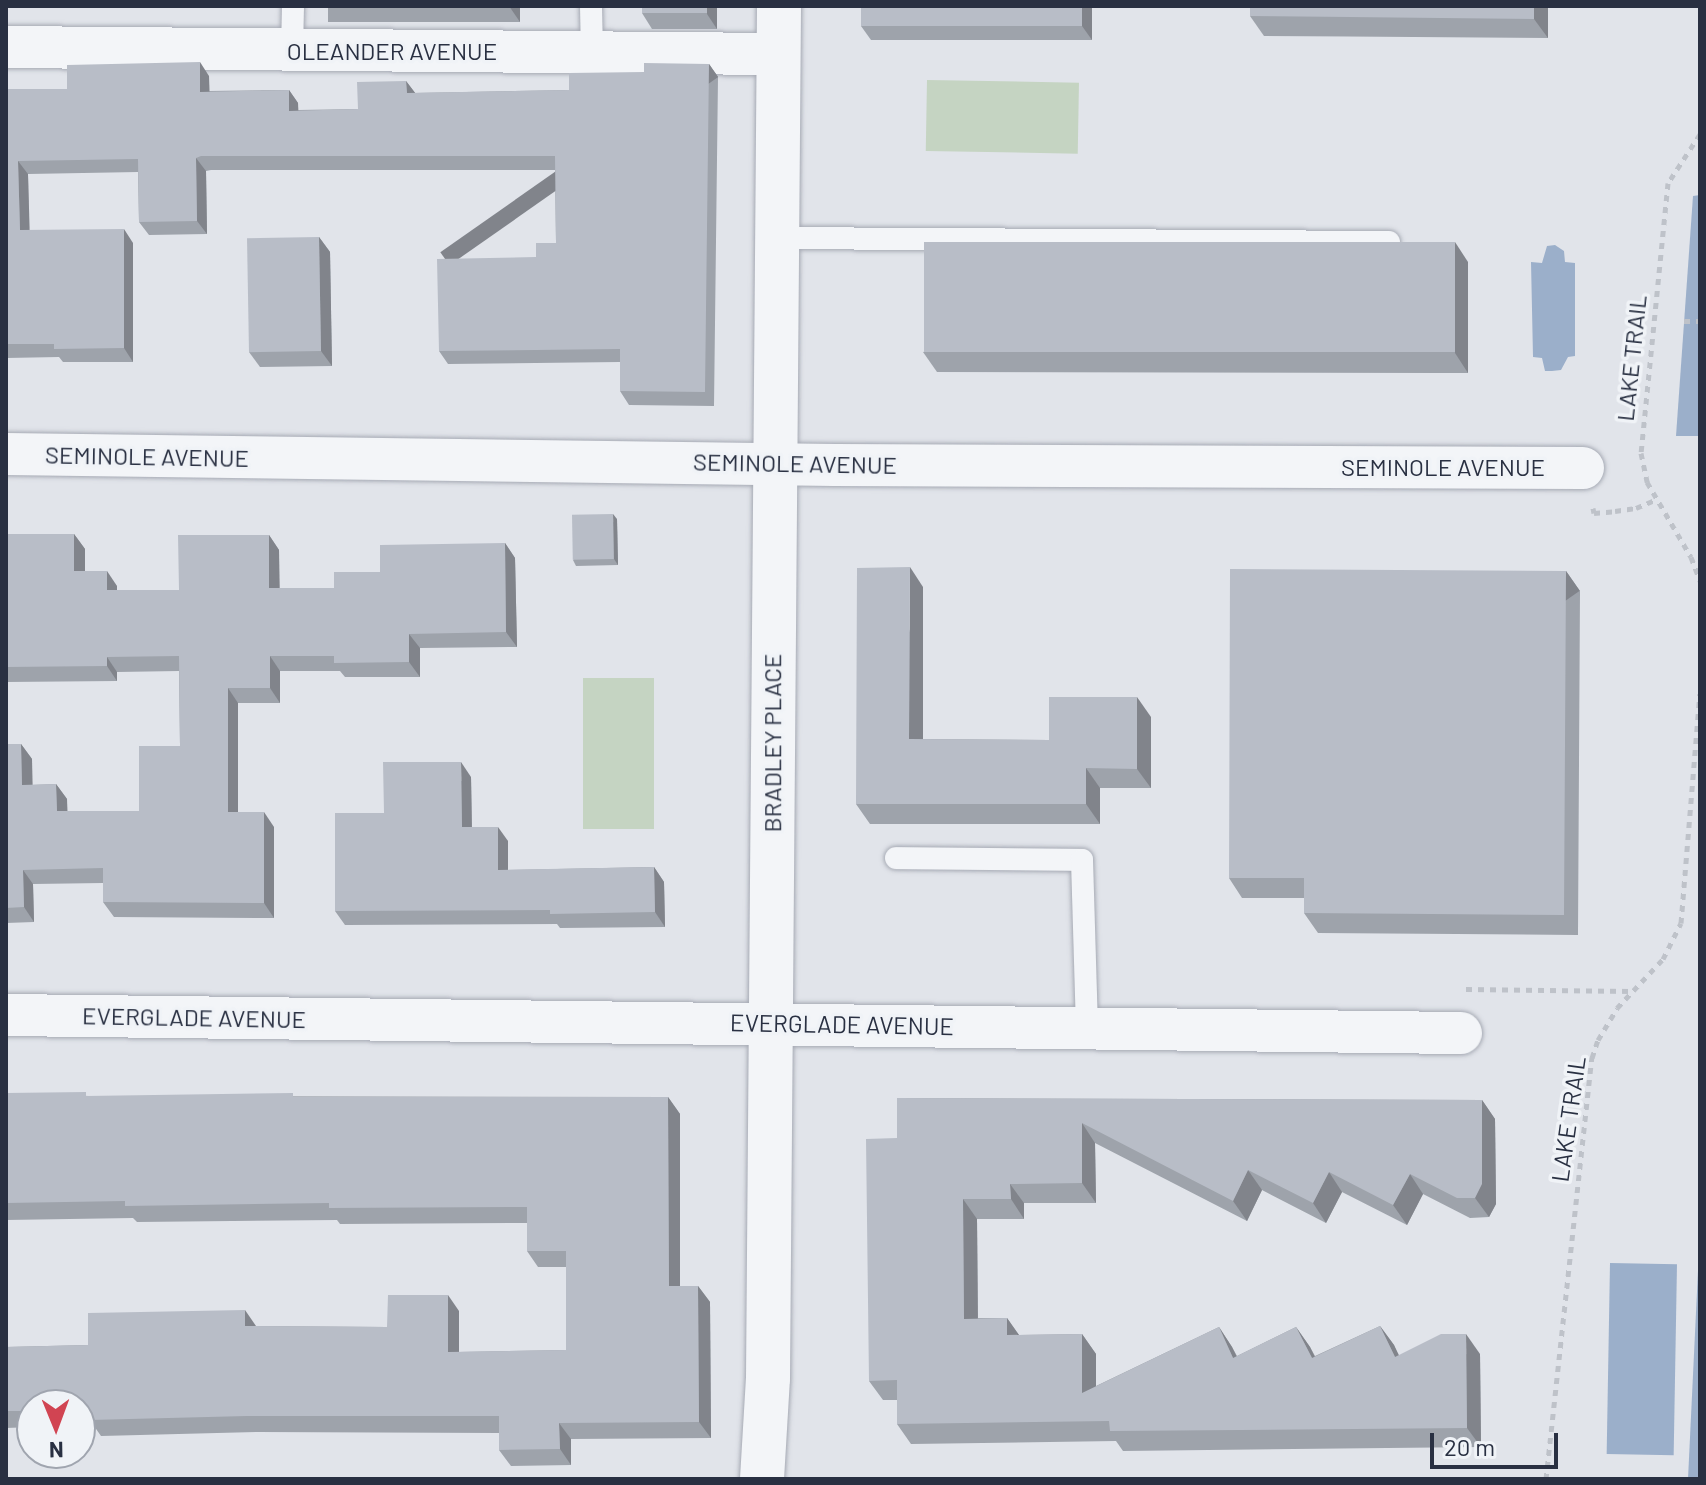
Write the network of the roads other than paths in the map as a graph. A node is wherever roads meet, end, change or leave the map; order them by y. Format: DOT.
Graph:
graph roads {
  1 [pos="293,6"];
  2 [pos="591,6"];
  3 [pos="779,6"];
  4 [pos="6,47"];
  5 [pos="292,50"];
  6 [pos="592,52"];
  7 [pos="778,54"];
  8 [pos="778,238"];
  9 [pos="1409,243"];
  10 [pos="6,454"];
  11 [pos="773,463"];
  12 [pos="1583,468"];
  13 [pos="896,858"];
  14 [pos="6,1015"];
  15 [pos="770,1023"];
  16 [pos="1087,1028"];
  17 [pos="1461,1033"];
  18 [pos="762,1479"];
  1 -- 5 [label="lane"];
  2 -- 6 [label="lane"];
  3 -- 7 [label="street, BRADLEY PLACE"];
  4 -- 5 [label="street, OLEANDER AVENUE"];
  5 -- 6 [label="street, OLEANDER AVENUE"];
  6 -- 7 [label="street, OLEANDER AVENUE"];
  7 -- 8 [label="street, BRADLEY PLACE"];
  8 -- 9 [label="lane"];
  8 -- 11 [label="street, BRADLEY PLACE"];
  10 -- 11 [label="street, SEMINOLE AVENUE"];
  11 -- 12 [label="street, SEMINOLE AVENUE"];
  11 -- 15 [label="street, BRADLEY PLACE"];
  13 -- 16 [label="lane"];
  14 -- 15 [label="street, EVERGLADE AVENUE"];
  15 -- 16 [label="street, EVERGLADE AVENUE"];
  15 -- 18 [label="street, BRADLEY PLACE"];
  16 -- 17 [label="street, EVERGLADE AVENUE"];
}
